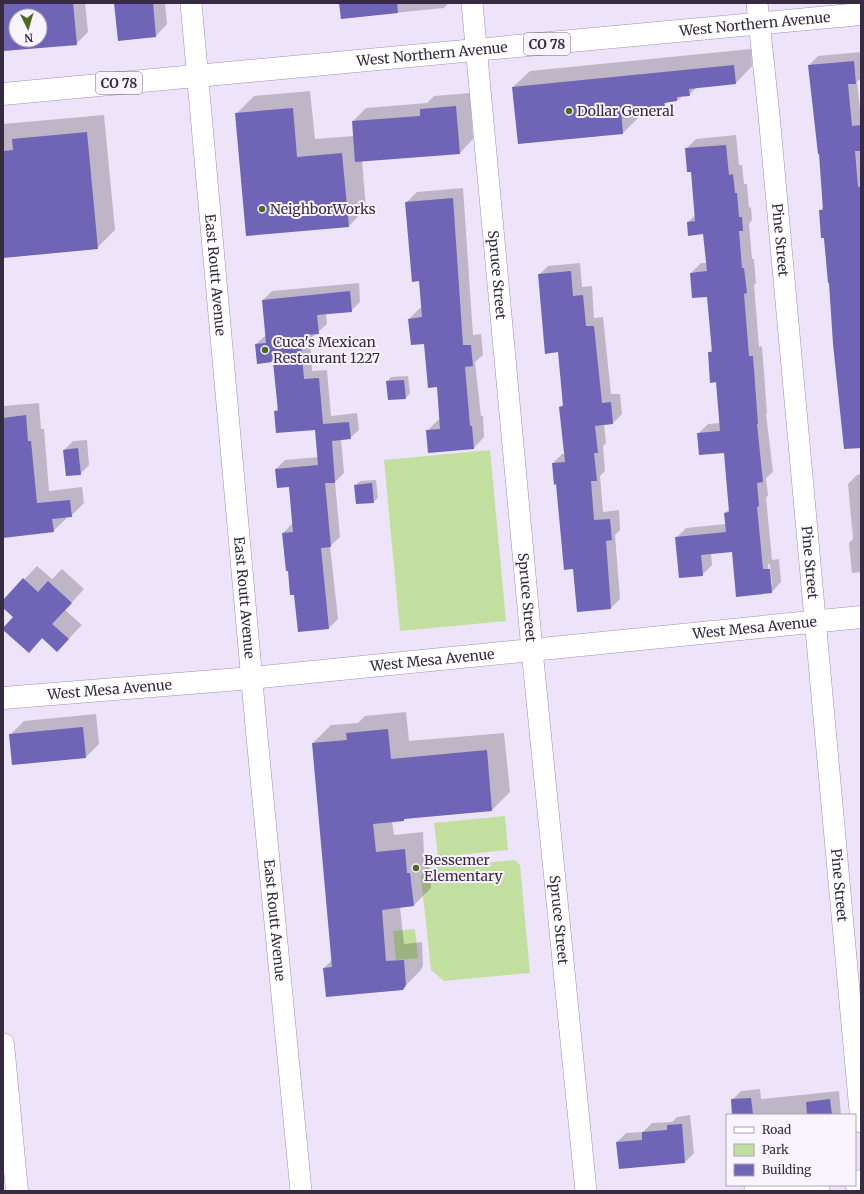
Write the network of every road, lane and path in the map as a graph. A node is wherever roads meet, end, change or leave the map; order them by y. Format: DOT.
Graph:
graph roads {
  1 [pos="191,3"];
  2 [pos="472,3"];
  3 [pos="758,13"];
  4 [pos="861,14"];
  5 [pos="476,50"];
  6 [pos="198,76"];
  7 [pos="3,94"];
  8 [pos="861,617"];
  9 [pos="816,622"];
  10 [pos="532,650"];
  11 [pos="252,678"];
  12 [pos="3,698"];
  13 [pos="3,1044"];
  14 [pos="861,1122"];
  15 [pos="808,1186"];
  16 [pos="17,1191"];
  17 [pos="301,1191"];
  18 [pos="586,1191"];
  19 [pos="755,1191"];
  1 -- 6 [label="street, East Routt Avenue"];
  2 -- 5 [label="street, Spruce Street"];
  3 -- 4 [label="street, West Northern Avenue / CO 78"];
  3 -- 5 [label="street, West Northern Avenue / CO 78"];
  3 -- 9 [label="street, Pine Street"];
  5 -- 6 [label="street, West Northern Avenue / CO 78"];
  5 -- 10 [label="street, Spruce Street"];
  6 -- 7 [label="street, West Northern Avenue / CO 78"];
  6 -- 11 [label="street, East Routt Avenue"];
  8 -- 9 [label="street, West Mesa Avenue"];
  9 -- 10 [label="street, West Mesa Avenue"];
  9 -- 14 [label="street, Pine Street"];
  10 -- 11 [label="street, West Mesa Avenue"];
  10 -- 18 [label="street, Spruce Street"];
  11 -- 12 [label="street, West Mesa Avenue"];
  11 -- 17 [label="street, East Routt Avenue"];
  13 -- 16 [label="street"];
  15 -- 19 [label="street"];
}
